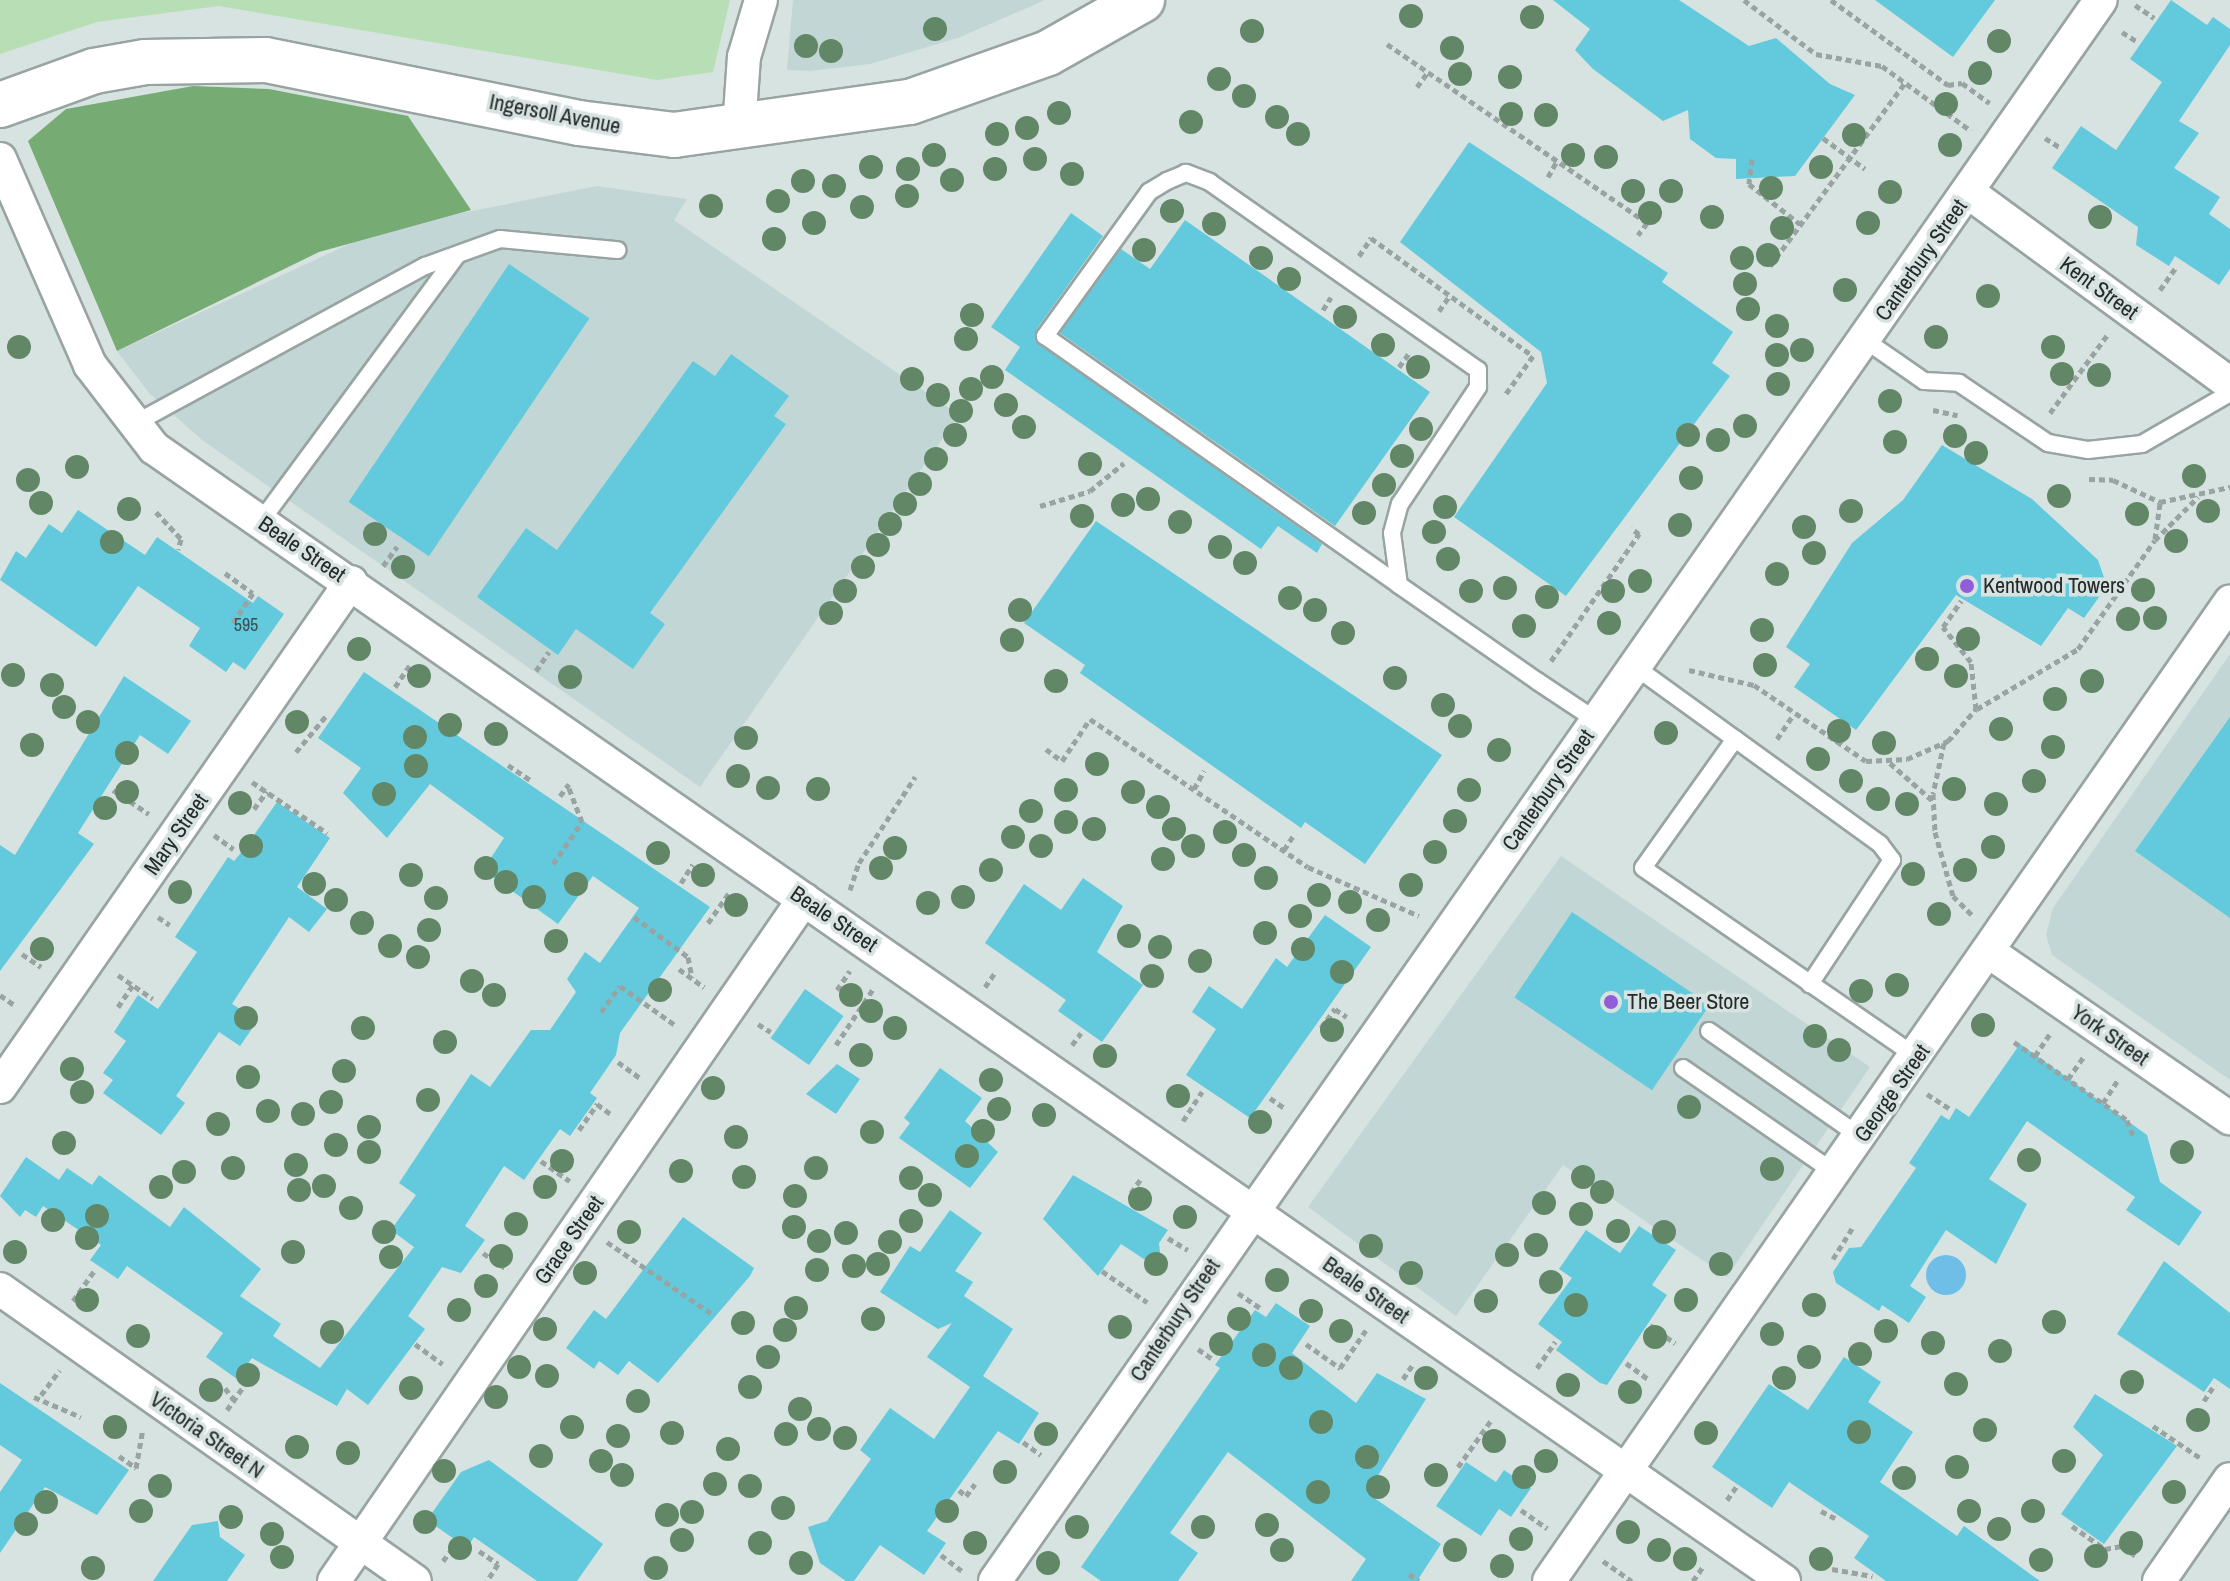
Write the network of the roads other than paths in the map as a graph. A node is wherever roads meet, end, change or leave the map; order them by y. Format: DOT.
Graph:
graph roads {
  1 [pos="761,0"];
  2 [pos="1142,0"];
  3 [pos="2101,0"];
  4 [pos="0,105"];
  5 [pos="739,128"];
  6 [pos="0,159"];
  7 [pos="1968,192"];
  8 [pos="617,250"];
  9 [pos="457,254"];
  10 [pos="1865,340"];
  11 [pos="2230,384"];
  12 [pos="2230,393"];
  13 [pos="132,425"];
  14 [pos="261,521"];
  15 [pos="366,576"];
  16 [pos="1399,585"];
  17 [pos="2230,602"];
  18 [pos="1634,666"];
  19 [pos="1597,721"];
  20 [pos="1735,739"];
  21 [pos="804,899"];
  22 [pos="1989,952"];
  23 [pos="1810,984"];
  24 [pos="1709,1031"];
  25 [pos="1917,1057"];
  26 [pos="1683,1068"];
  27 [pos="0,1087"];
  28 [pos="2230,1118"];
  29 [pos="1861,1137"];
  30 [pos="1835,1173"];
  31 [pos="1251,1210"];
  32 [pos="0,1289"];
  33 [pos="1626,1471"];
  34 [pos="2222,1474"];
  35 [pos="361,1544"];
  36 [pos="2153,1572"];
  37 [pos="427,1573"];
  38 [pos="982,1578"];
  39 [pos="334,1581"];
  40 [pos="1549,1581"];
  41 [pos="1784,1581"];
  1 -- 5 [label="street"];
  2 -- 5 [label="street, Ingersoll Avenue"];
  3 -- 7 [label="street, Canterbury Street"];
  4 -- 5 [label="street, Ingersoll Avenue"];
  6 -- 13 [label="street, Beale Street"];
  7 -- 10 [label="street, Canterbury Street"];
  7 -- 11 [label="street, Kent Street"];
  8 -- 9 [label="lane"];
  9 -- 13 [label="lane"];
  9 -- 14 [label="lane"];
  10 -- 12 [label="lane"];
  10 -- 18 [label="street, Canterbury Street"];
  13 -- 14 [label="street, Beale Street"];
  14 -- 15 [label="street, Beale Street"];
  15 -- 21 [label="street, Beale Street"];
  15 -- 27 [label="street, Mary Street"];
  16 -- 16 [label="lane"];
  16 -- 19 [label="lane"];
  17 -- 22 [label="street, George Street"];
  18 -- 19 [label="street, Canterbury Street"];
  18 -- 20 [label="lane"];
  19 -- 31 [label="street, Canterbury Street"];
  20 -- 23 [label="lane"];
  20 -- 23 [label="lane"];
  21 -- 31 [label="street, Beale Street"];
  21 -- 35 [label="street, Grace Street"];
  22 -- 25 [label="street, George Street"];
  22 -- 28 [label="street, York Street"];
  23 -- 25 [label="lane"];
  24 -- 29 [label="lane"];
  25 -- 29 [label="street, George Street"];
  26 -- 30 [label="lane"];
  29 -- 30 [label="street, George Street"];
  30 -- 33 [label="street, George Street"];
  31 -- 33 [label="street, Beale Street"];
  31 -- 38 [label="street, Canterbury Street"];
  32 -- 35 [label="street, Victoria Street N"];
  33 -- 40 [label="street, George Street"];
  33 -- 41 [label="street, Beale Street"];
  34 -- 36 [label="street"];
  35 -- 37 [label="street, Victoria Street N"];
  35 -- 39 [label="street, Grace Street"];
}
